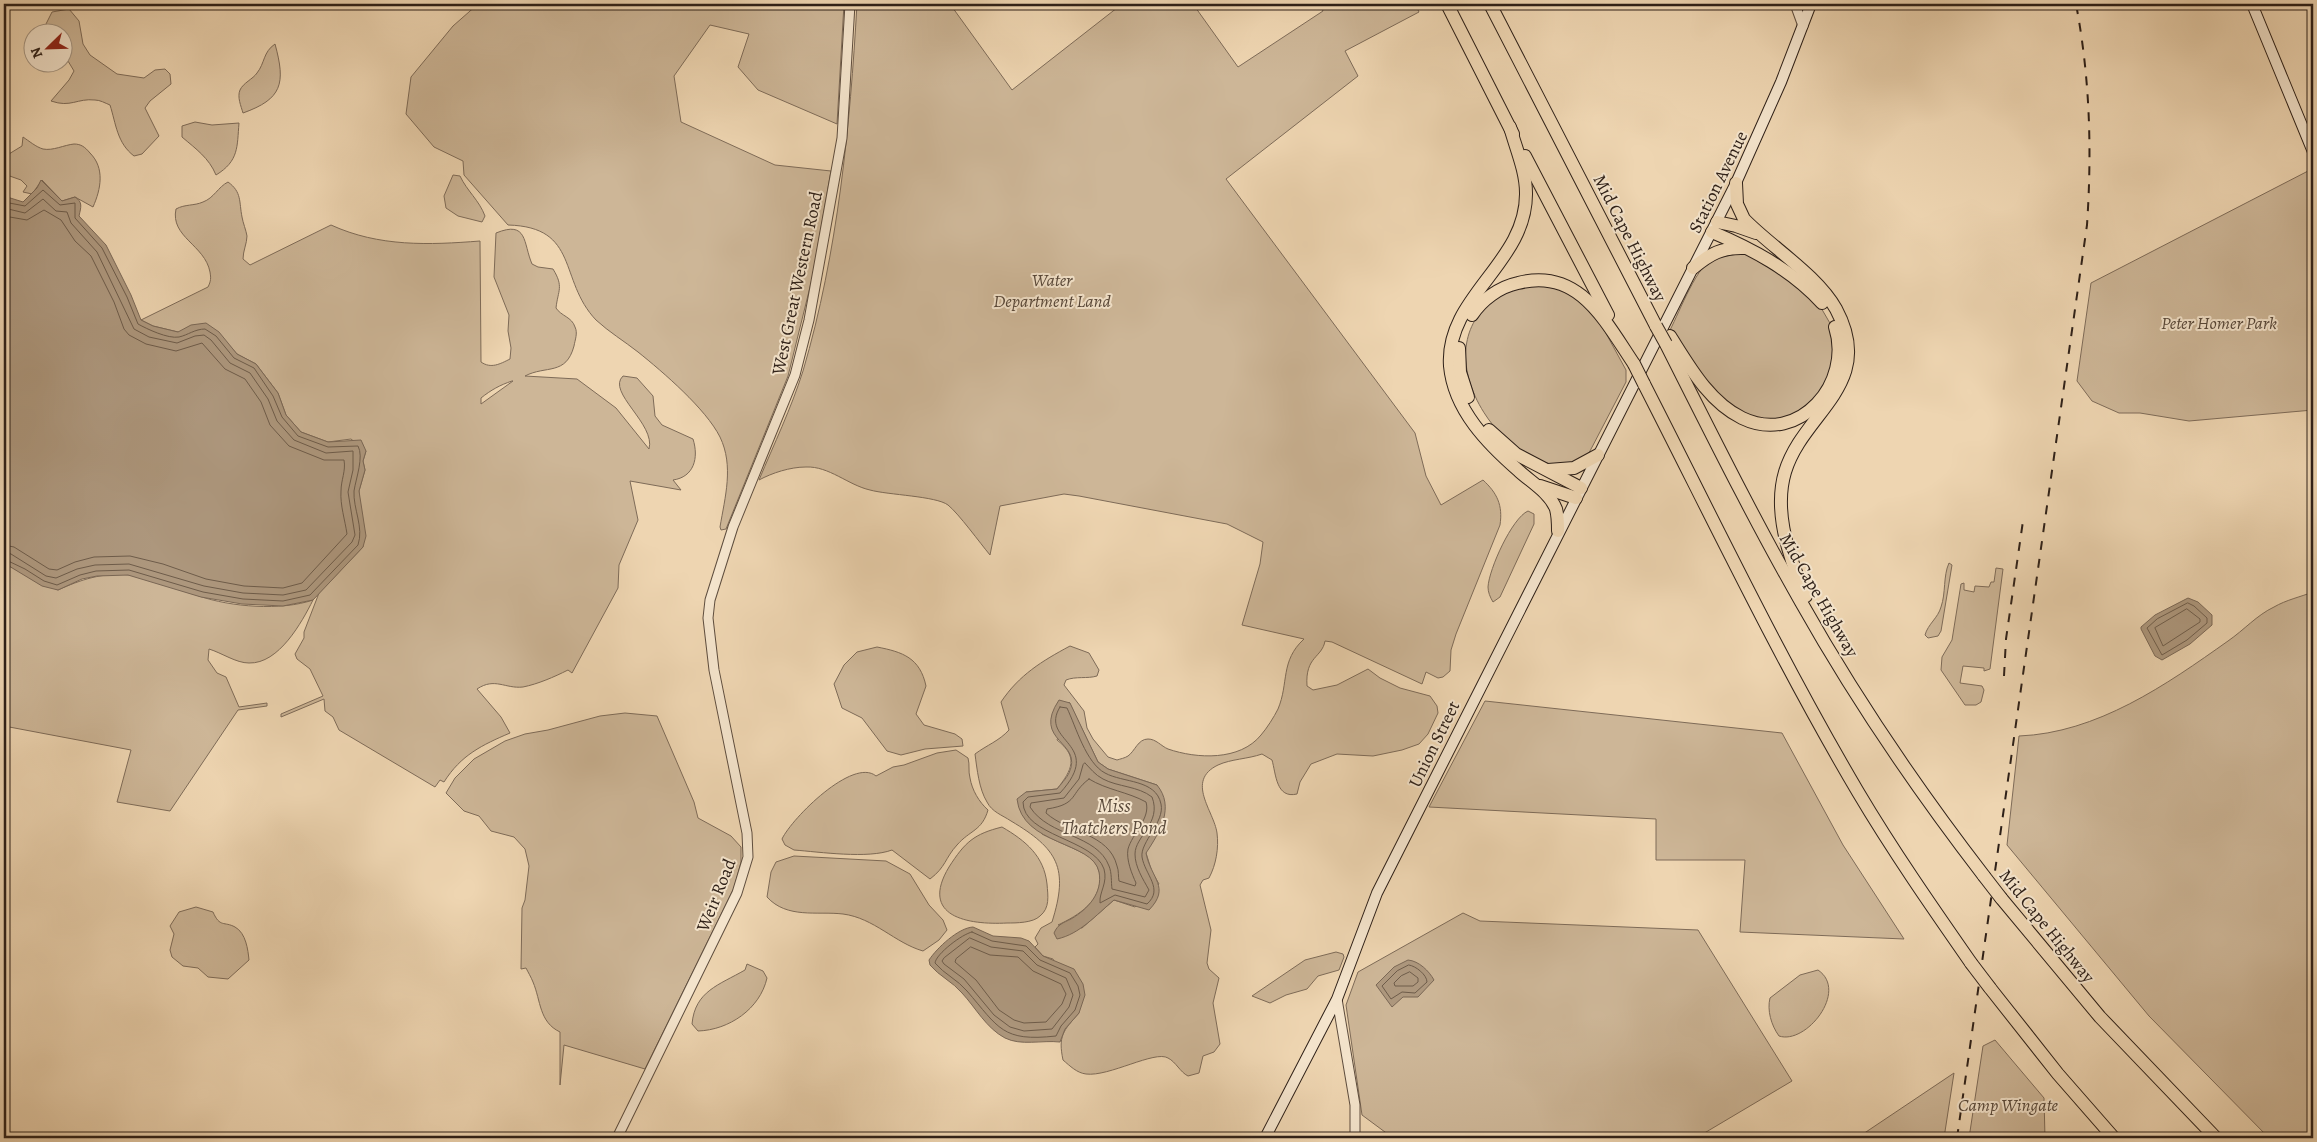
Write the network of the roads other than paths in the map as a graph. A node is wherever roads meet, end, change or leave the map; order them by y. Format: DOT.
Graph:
graph roads {
  1 [pos="850,4"];
  2 [pos="1447,4"];
  3 [pos="1490,4"];
  4 [pos="1795,4"];
  5 [pos="1811,4"];
  6 [pos="2252,4"];
  7 [pos="1803,26"];
  8 [pos="1510,127"];
  9 [pos="2313,152"];
  10 [pos="1736,183"];
  11 [pos="1715,227"];
  12 [pos="1762,236"];
  13 [pos="1745,248"];
  14 [pos="1693,268"];
  15 [pos="1668,340"];
  16 [pos="1638,366"];
  17 [pos="1598,455"];
  18 [pos="1545,470"];
  19 [pos="1533,482"];
  20 [pos="1578,493"];
  21 [pos="1558,532"];
  22 [pos="723,557"];
  23 [pos="1821,636"];
  24 [pos="1337,999"];
  25 [pos="617,1138"];
  26 [pos="1265,1138"];
  27 [pos="1355,1138"];
  28 [pos="2114,1138"];
  29 [pos="2216,1138"];
  1 -- 22 [label="street, West Great Western Road"];
  2 -- 8 [label="highway"];
  3 -- 15 [label="highway, Mid Cape Highway, bridge"];
  4 -- 7 [label="street"];
  5 -- 7 [label="main road, Station Avenue"];
  6 -- 9 [label="main road"];
  7 -- 10 [label="main road, Station Avenue"];
  8 -- 16 [label="highway"];
  8 -- 19 [label="highway"];
  10 -- 11 [label="main road, Station Avenue"];
  10 -- 12 [label="highway"];
  11 -- 12 [label="highway"];
  11 -- 13 [label="highway"];
  11 -- 14 [label="main road, Station Avenue"];
  12 -- 23 [label="highway"];
  13 -- 14 [label="highway"];
  13 -- 15 [label="highway"];
  14 -- 16 [label="main road, Station Avenue"];
  15 -- 23 [label="highway, Mid Cape Highway"];
  16 -- 17 [label="main road, Union Street"];
  16 -- 18 [label="highway"];
  16 -- 28 [label="highway, bridge"];
  17 -- 18 [label="highway"];
  17 -- 20 [label="main road, Union Street"];
  18 -- 20 [label="highway"];
  19 -- 20 [label="highway"];
  19 -- 21 [label="highway"];
  20 -- 21 [label="main road, Union Street"];
  21 -- 24 [label="main road, Union Street"];
  22 -- 25 [label="street, Weir Road"];
  23 -- 29 [label="highway, Mid Cape Highway, bridge"];
  24 -- 26 [label="main road, Union Street"];
  24 -- 27 [label="street"];
}
